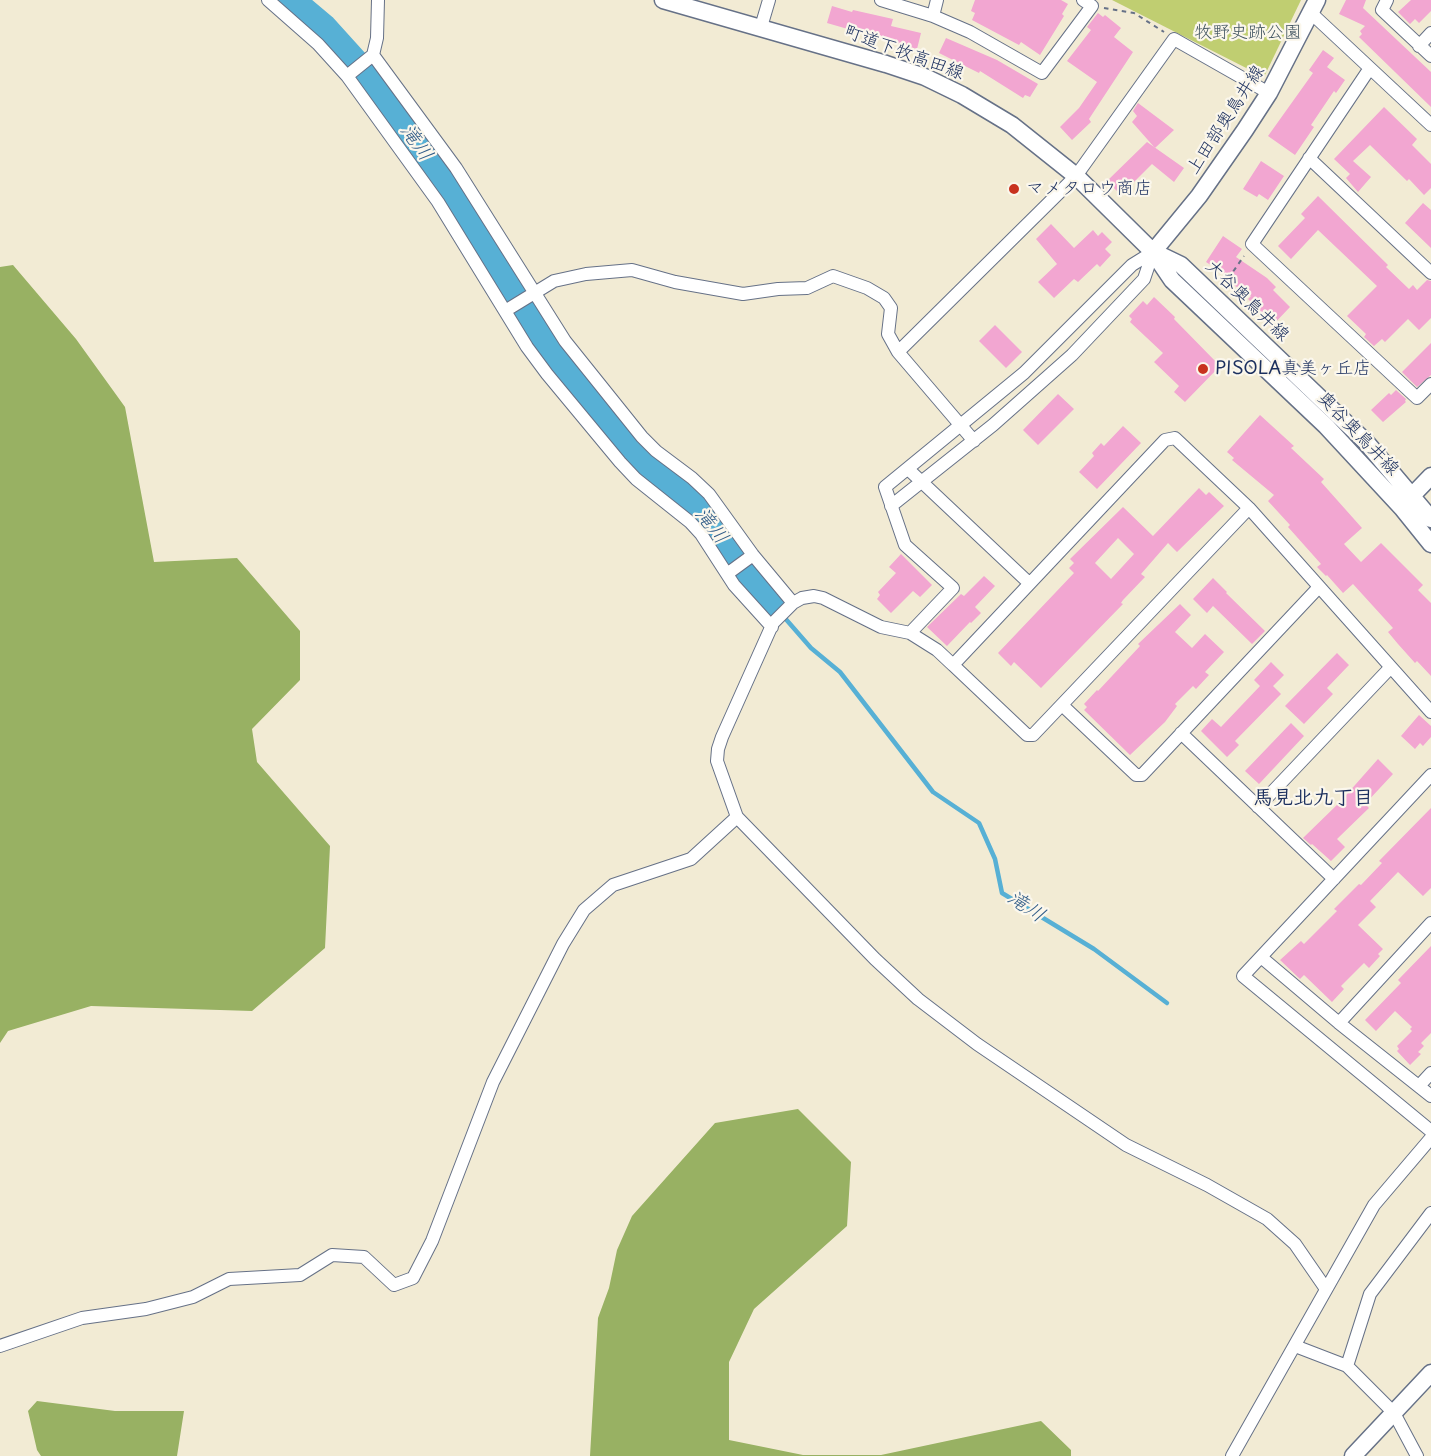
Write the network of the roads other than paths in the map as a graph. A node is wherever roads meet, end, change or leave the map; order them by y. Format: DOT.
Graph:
graph roads {
  1 [pos="268,0"];
  2 [pos="378,0"];
  3 [pos="663,0"];
  4 [pos="769,0"];
  5 [pos="881,0"];
  6 [pos="937,0"];
  7 [pos="1387,0"];
  8 [pos="681,3"];
  9 [pos="1088,3"];
  10 [pos="1314,7"];
  11 [pos="933,16"];
  12 [pos="760,27"];
  13 [pos="1431,33"];
  14 [pos="1419,46"];
  15 [pos="373,55"];
  16 [pos="1431,56"];
  17 [pos="1370,68"];
  18 [pos="347,76"];
  19 [pos="1269,93"];
  20 [pos="1431,125"];
  21 [pos="1309,158"];
  22 [pos="1076,176"];
  23 [pos="1153,252"];
  24 [pos="1431,273"];
  25 [pos="534,292"];
  26 [pos="505,311"];
  27 [pos="898,352"];
  28 [pos="1431,384"];
  29 [pos="961,426"];
  30 [pos="974,441"];
  31 [pos="908,469"];
  32 [pos="1431,476"];
  33 [pos="922,482"];
  34 [pos="1407,501"];
  35 [pos="891,506"];
  36 [pos="1249,508"];
  37 [pos="1431,519"];
  38 [pos="1431,544"];
  39 [pos="753,555"];
  40 [pos="727,574"];
  41 [pos="1029,583"];
  42 [pos="1319,587"];
  43 [pos="793,603"];
  44 [pos="774,622"];
  45 [pos="910,633"];
  46 [pos="953,665"];
  47 [pos="1390,668"];
  48 [pos="1062,705"];
  49 [pos="1431,712"];
  50 [pos="1181,733"];
  51 [pos="1431,775"];
  52 [pos="1258,807"];
  53 [pos="737,817"];
  54 [pos="1334,879"];
  55 [pos="1431,924"];
  56 [pos="1262,957"];
  57 [pos="1339,1023"];
  58 [pos="1431,1073"];
  59 [pos="1419,1086"];
  60 [pos="1431,1096"];
  61 [pos="1431,1131"];
  62 [pos="1431,1138"];
  63 [pos="1431,1213"];
  64 [pos="1326,1289"];
  65 [pos="0,1346"];
  66 [pos="1295,1346"];
  67 [pos="1347,1366"];
  68 [pos="1431,1373"];
  69 [pos="1394,1413"];
  70 [pos="1232,1456"];
  71 [pos="1353,1456"];
  72 [pos="1417,1456"];
  1 -- 18 [label="street"];
  2 -- 15 [label="street"];
  3 -- 8 [label="street, 町道下牧高田線"];
  4 -- 12 [label="street"];
  5 -- 11 [label="street"];
  6 -- 11 [label="street"];
  7 -- 14 [label="street"];
  8 -- 12 [label="street, 町道下牧高田線"];
  9 -- 11 [label="street"];
  10 -- 17 [label="street"];
  10 -- 19 [label="street, 上田部奥鳥井線"];
  12 -- 22 [label="street, 町道下牧高田線"];
  13 -- 14 [label="street"];
  14 -- 16 [label="street"];
  15 -- 18 [label="street"];
  15 -- 25 [label="street"];
  17 -- 20 [label="street"];
  17 -- 21 [label="street"];
  18 -- 26 [label="street"];
  19 -- 22 [label="street"];
  19 -- 23 [label="street, 上田部奥鳥井線"];
  21 -- 24 [label="street"];
  21 -- 28 [label="street"];
  22 -- 23 [label="street, 町道下牧高田線"];
  22 -- 27 [label="street"];
  23 -- 29 [label="street"];
  23 -- 30 [label="street"];
  23 -- 34 [label="street, 奥谷奥鳥井線"];
  23 -- 34 [label="street, 大谷奥鳥井線"];
  25 -- 26 [label="street"];
  25 -- 27 [label="street"];
  25 -- 39 [label="street"];
  26 -- 40 [label="street"];
  27 -- 29 [label="street"];
  29 -- 30 [label="street"];
  29 -- 31 [label="street"];
  30 -- 33 [label="street"];
  31 -- 33 [label="street"];
  31 -- 35 [label="street"];
  32 -- 34 [label="street"];
  33 -- 35 [label="street"];
  33 -- 41 [label="street"];
  34 -- 37 [label="street, 大谷奥鳥井線"];
  34 -- 38 [label="street, 奥谷奥鳥井線"];
  35 -- 45 [label="street"];
  36 -- 41 [label="street"];
  36 -- 42 [label="street"];
  36 -- 48 [label="street"];
  39 -- 40 [label="street"];
  39 -- 43 [label="street"];
  40 -- 44 [label="street"];
  41 -- 46 [label="street"];
  42 -- 47 [label="street"];
  42 -- 50 [label="street"];
  43 -- 44 [label="street"];
  43 -- 45 [label="street"];
  44 -- 53 [label="street"];
  45 -- 46 [label="street"];
  46 -- 48 [label="street"];
  47 -- 49 [label="street"];
  47 -- 52 [label="street"];
  48 -- 50 [label="street"];
  50 -- 52 [label="street"];
  51 -- 54 [label="street"];
  52 -- 54 [label="street"];
  53 -- 64 [label="street"];
  53 -- 65 [label="street"];
  54 -- 56 [label="street"];
  55 -- 57 [label="street"];
  56 -- 57 [label="street"];
  56 -- 61 [label="street"];
  57 -- 59 [label="street"];
  58 -- 59 [label="street"];
  59 -- 60 [label="street"];
  62 -- 64 [label="street"];
  63 -- 67 [label="street"];
  64 -- 66 [label="street"];
  66 -- 67 [label="street"];
  66 -- 70 [label="street"];
  67 -- 69 [label="street"];
  68 -- 69 [label="street"];
  69 -- 71 [label="street"];
  69 -- 72 [label="street"];
}
